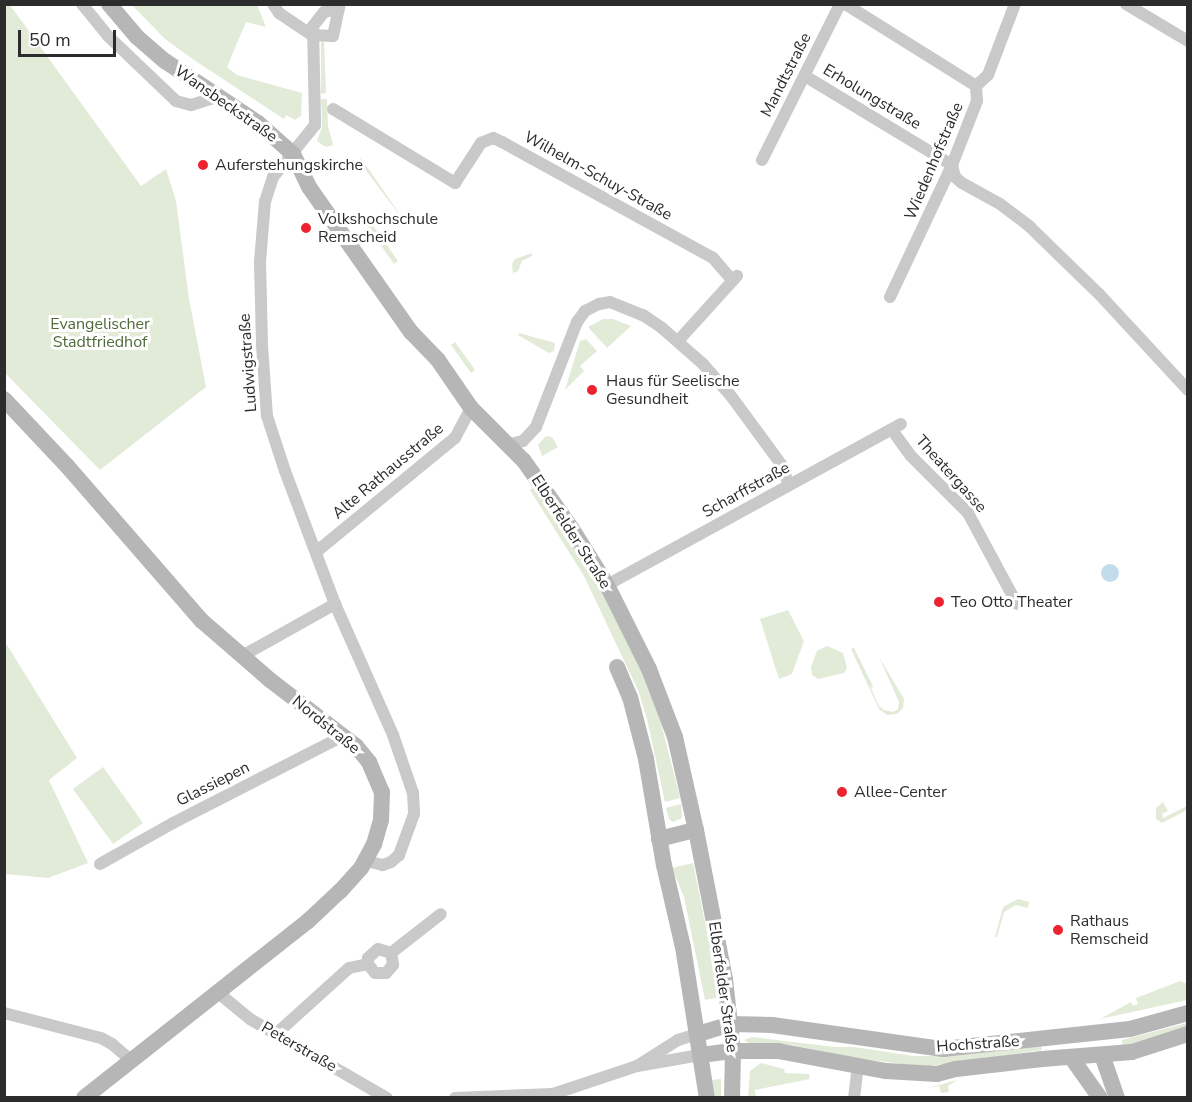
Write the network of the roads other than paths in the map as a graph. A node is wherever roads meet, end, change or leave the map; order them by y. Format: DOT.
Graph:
graph roads {
  1 [pos="82,4"];
  2 [pos="109,4"];
  3 [pos="273,4"];
  4 [pos="842,4"];
  5 [pos="1015,4"];
  6 [pos="1126,4"];
  7 [pos="340,7"];
  8 [pos="312,35"];
  9 [pos="1188,41"];
  10 [pos="805,76"];
  11 [pos="976,86"];
  12 [pos="218,97"];
  13 [pos="333,108"];
  14 [pos="293,154"];
  15 [pos="762,160"];
  16 [pos="952,165"];
  17 [pos="890,297"];
  18 [pos="678,341"];
  19 [pos="1188,390"];
  20 [pos="4,399"];
  21 [pos="471,408"];
  22 [pos="897,427"];
  23 [pos="507,445"];
  24 [pos="789,485"];
  25 [pos="316,552"];
  26 [pos="607,585"];
  27 [pos="335,604"];
  28 [pos="1017,604"];
  29 [pos="242,656"];
  30 [pos="617,667"];
  31 [pos="343,736"];
  32 [pos="696,830"];
  33 [pos="659,839"];
  34 [pos="366,861"];
  35 [pos="100,864"];
  36 [pos="441,914"];
  37 [pos="391,953"];
  38 [pos="368,964"];
  39 [pos="216,991"];
  40 [pos="4,1013"];
  41 [pos="1188,1013"];
  42 [pos="731,1024"];
  43 [pos="276,1034"];
  44 [pos="698,1034"];
  45 [pos="1188,1034"];
  46 [pos="1080,1036"];
  47 [pos="733,1051"];
  48 [pos="700,1055"];
  49 [pos="1102,1055"];
  50 [pos="1071,1057"];
  51 [pos="129,1059"];
  52 [pos="858,1065"];
  53 [pos="637,1066"];
  54 [pos="84,1098"];
  55 [pos="387,1098"];
  56 [pos="455,1098"];
  57 [pos="707,1098"];
  58 [pos="732,1098"];
  59 [pos="854,1098"];
  60 [pos="1100,1098"];
  61 [pos="1117,1098"];
  1 -- 12 [label="street"];
  2 -- 12 [label="street, Wansbeckstraße"];
  3 -- 8 [label="street"];
  4 -- 10 [label="street, Mandtstraße"];
  4 -- 11 [label="street"];
  5 -- 11 [label="street, Wiedenhofstraße"];
  6 -- 9 [label="street"];
  7 -- 8 [label="street"];
  7 -- 8 [label="street"];
  8 -- 14 [label="street"];
  10 -- 15 [label="street, Mandtstraße"];
  10 -- 16 [label="street, Erholungstraße"];
  11 -- 16 [label="street, Wiedenhofstraße"];
  12 -- 14 [label="street, Wansbeckstraße"];
  13 -- 18 [label="street, Wilhelm-Schuy-Straße"];
  14 -- 21 [label="street, Elberfelder Straße"];
  14 -- 25 [label="street, Ludwigstraße"];
  16 -- 17 [label="street, Wiedenhofstraße"];
  16 -- 19 [label="street"];
  18 -- 23 [label="street"];
  18 -- 24 [label="street"];
  20 -- 29 [label="street, Nordstraße"];
  21 -- 23 [label="street, Elberfelder Straße"];
  21 -- 25 [label="street, Alte Rathausstraße"];
  22 -- 24 [label="street, Scharffstraße"];
  22 -- 28 [label="street, Theatergasse"];
  23 -- 26 [label="street, Elberfelder Straße"];
  24 -- 26 [label="street, Scharffstraße"];
  25 -- 27 [label="street, Ludwigstraße"];
  26 -- 32 [label="street, Elberfelder Straße"];
  27 -- 29 [label="street"];
  27 -- 34 [label="street, Ludwigstraße"];
  29 -- 31 [label="street, Nordstraße"];
  30 -- 33 [label="street, Elberfelder Straße"];
  31 -- 34 [label="street, Nordstraße"];
  31 -- 35 [label="street, Glassiepen"];
  32 -- 33 [label="street"];
  32 -- 42 [label="street, Elberfelder Straße"];
  33 -- 44 [label="street, Elberfelder Straße"];
  34 -- 39 [label="street, Nordstraße"];
  36 -- 37 [label="street"];
  37 -- 38 [label="street"];
  37 -- 38 [label="street"];
  38 -- 43 [label="street"];
  39 -- 43 [label="street, Peterstraße"];
  39 -- 51 [label="street, Nordstraße"];
  40 -- 51 [label="street"];
  41 -- 46 [label="street, Hochstraße"];
  42 -- 44 [label="street"];
  42 -- 46 [label="street, Hochstraße"];
  42 -- 47 [label="street, Elberfelder Straße"];
  43 -- 55 [label="street, Peterstraße"];
  44 -- 48 [label="street, Elberfelder Straße"];
  44 -- 53 [label="street"];
  45 -- 49 [label="street, Hochstraße"];
  46 -- 49 [label="street"];
  46 -- 50 [label="street"];
  47 -- 48 [label="street, Hochstraße"];
  47 -- 52 [label="street, Hochstraße"];
  47 -- 58 [label="street, Elberfelder Straße"];
  48 -- 53 [label="street"];
  48 -- 57 [label="street, Elberfelder Straße"];
  49 -- 50 [label="street, Hochstraße"];
  49 -- 61 [label="street"];
  50 -- 52 [label="street, Hochstraße"];
  50 -- 60 [label="street"];
  51 -- 54 [label="street, Nordstraße"];
  52 -- 59 [label="street"];
  53 -- 56 [label="street"];
}
